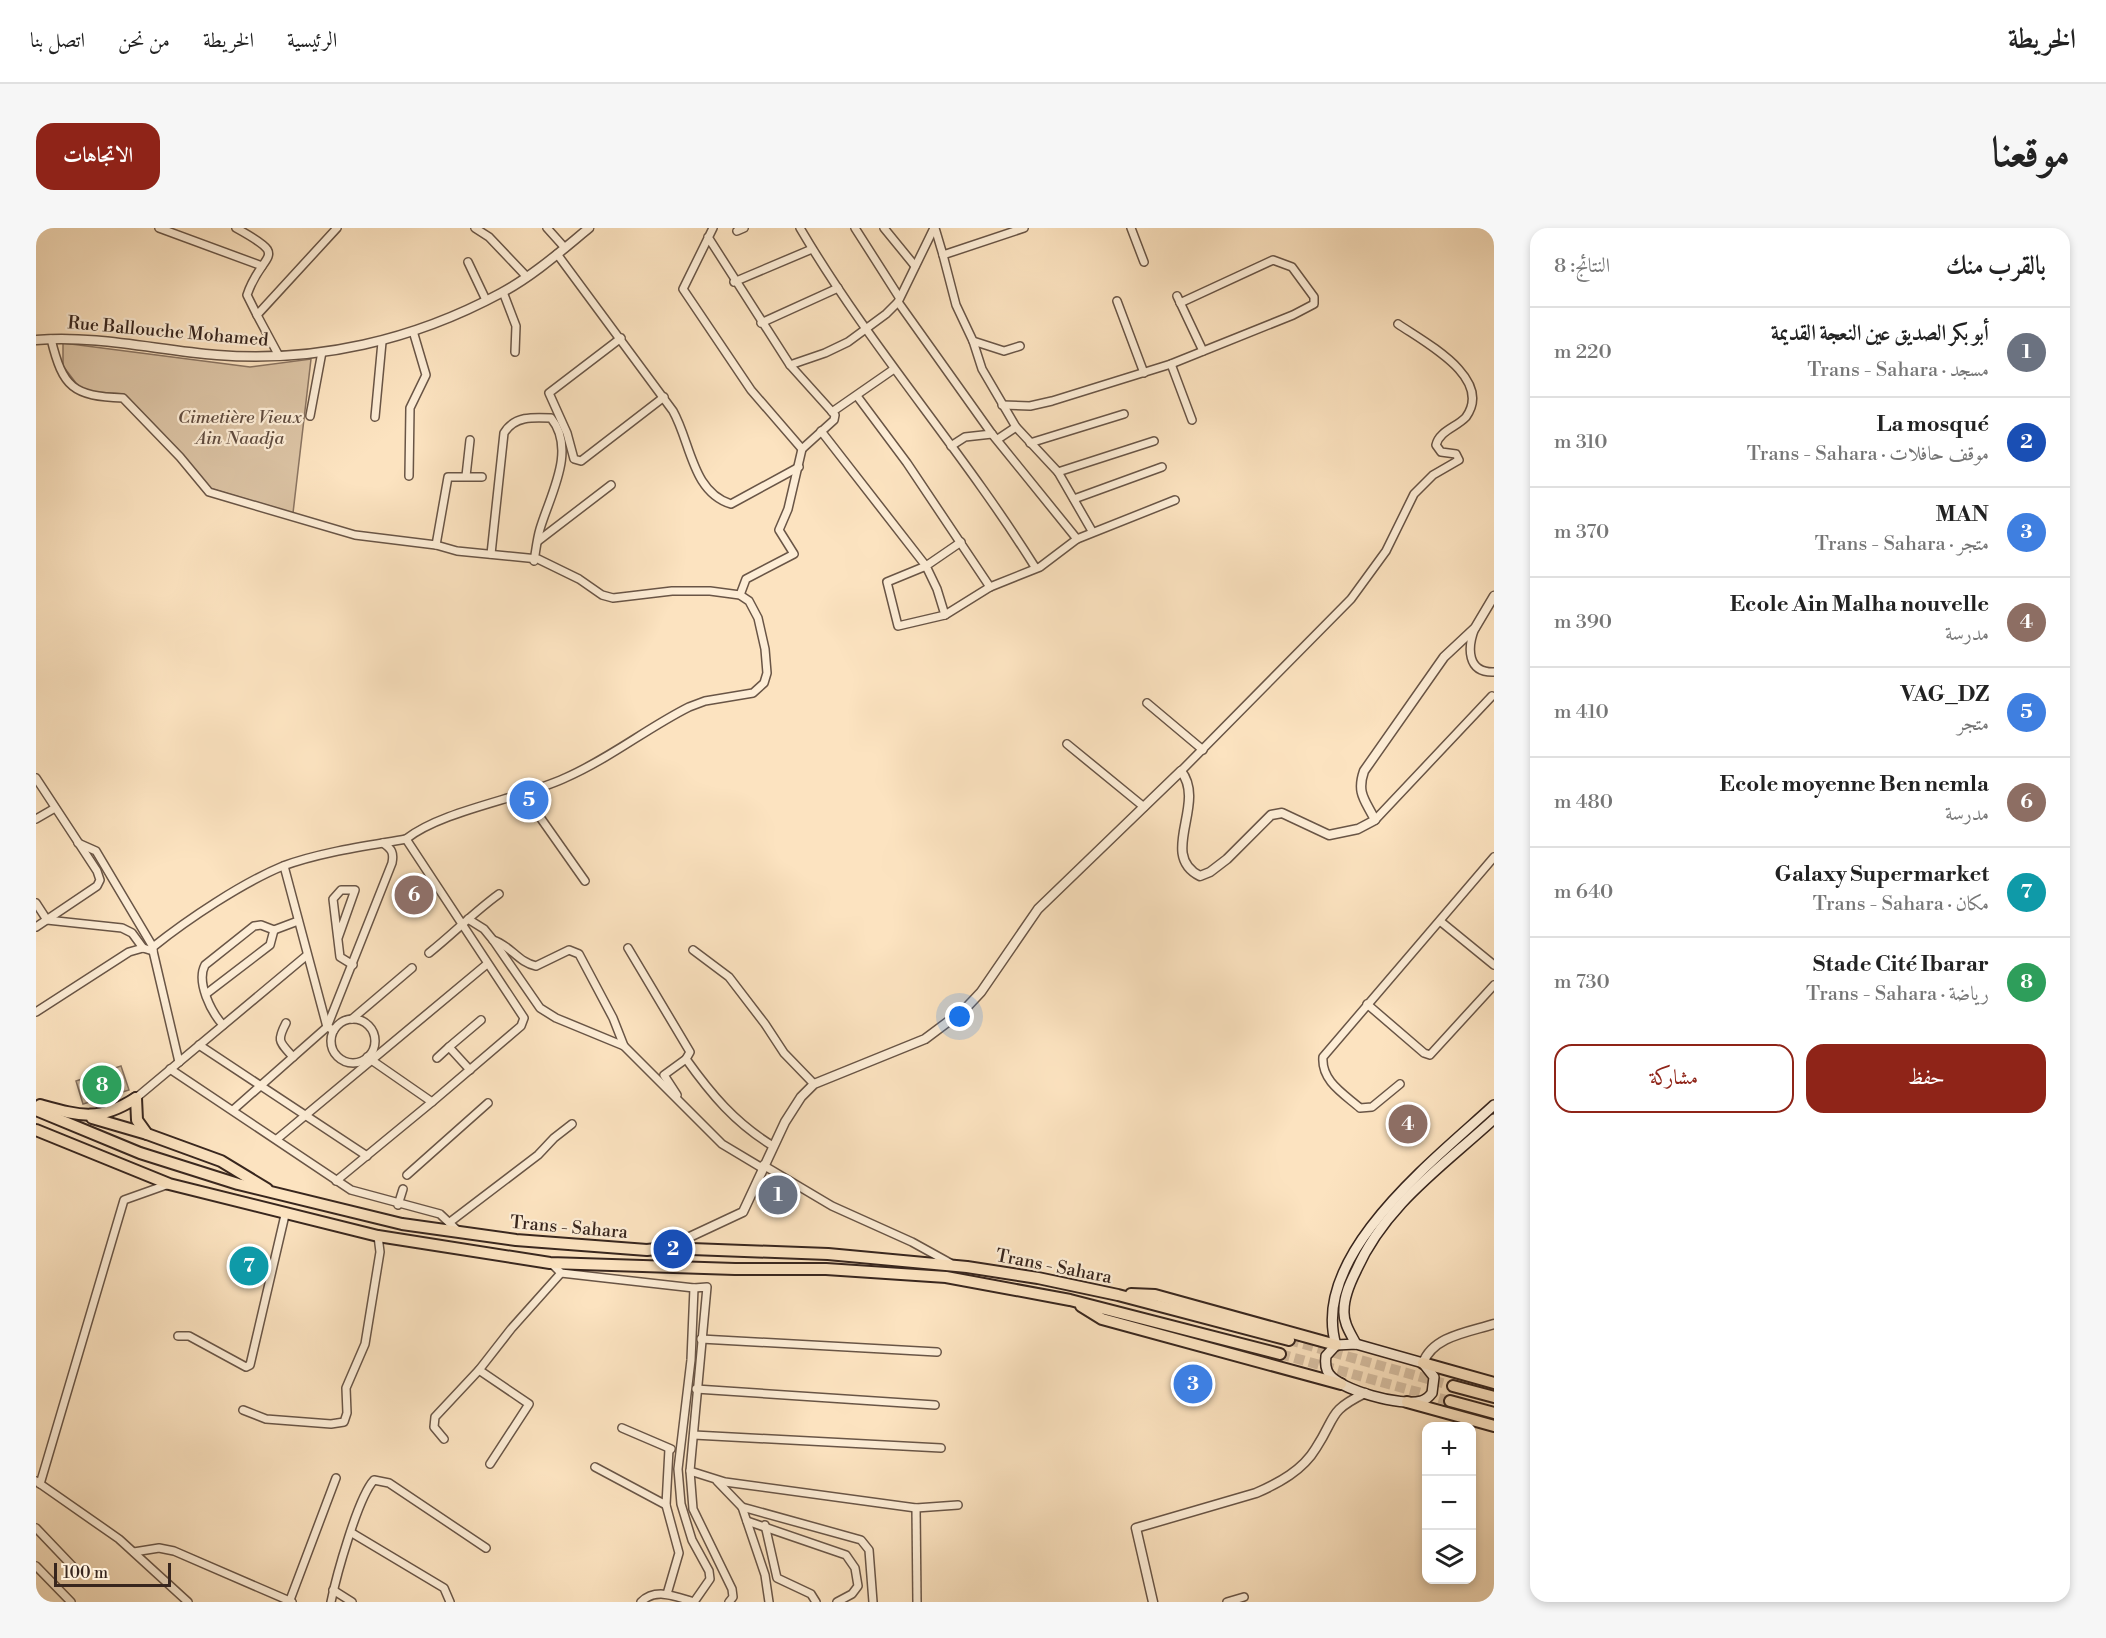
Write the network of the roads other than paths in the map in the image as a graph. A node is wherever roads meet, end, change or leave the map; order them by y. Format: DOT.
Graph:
graph roads {
  1 [pos="159,228"];
  2 [pos="236,228"];
  3 [pos="337,228"];
  4 [pos="475,228"];
  5 [pos="547,228"];
  6 [pos="589,228"];
  7 [pos="713,228"];
  8 [pos="800,228"];
  9 [pos="855,228"];
  10 [pos="884,228"];
  11 [pos="935,228"];
  12 [pos="1024,228"];
  13 [pos="1131,228"];
  14 [pos="708,237"];
  15 [pos="565,248"];
  16 [pos="812,249"];
  17 [pos="557,254"];
  18 [pos="943,255"];
  19 [pos="468,262"];
  20 [pos="1144,262"];
  21 [pos="262,266"];
  22 [pos="915,266"];
  23 [pos="527,277"];
  24 [pos="734,282"];
  25 [pos="838,288"];
  26 [pos="503,292"];
  27 [pos="486,300"];
  28 [pos="898,300"];
  29 [pos="1117,301"];
  30 [pos="257,315"];
  31 [pos="761,323"];
  32 [pos="1398,324"];
  33 [pos="866,329"];
  34 [pos="413,331"];
  35 [pos="621,338"];
  36 [pos="51,339"];
  37 [pos="36,340"];
  38 [pos="973,341"];
  39 [pos="382,342"];
  40 [pos="1020,345"];
  41 [pos="1203,351"];
  42 [pos="322,352"];
  43 [pos="515,352"];
  44 [pos="279,356"];
  45 [pos="1171,364"];
  46 [pos="790,365"];
  47 [pos="894,369"];
  48 [pos="1144,373"];
  49 [pos="857,396"];
  50 [pos="664,397"];
  51 [pos="1002,405"];
  52 [pos="832,412"];
  53 [pos="1124,414"];
  54 [pos="310,416"];
  55 [pos="375,417"];
  56 [pos="1192,420"];
  57 [pos="1016,427"];
  58 [pos="821,431"];
  59 [pos="995,436"];
  60 [pos="470,440"];
  61 [pos="1154,441"];
  62 [pos="1030,443"];
  63 [pos="951,446"];
  64 [pos="802,449"];
  65 [pos="799,467"];
  66 [pos="1162,467"];
  67 [pos="1058,472"];
  68 [pos="409,476"];
  69 [pos="466,476"];
  70 [pos="482,477"];
  71 [pos="611,484"];
  72 [pos="1074,499"];
  73 [pos="1175,500"];
  74 [pos="1092,531"];
  75 [pos="1077,539"];
  76 [pos="538,541"];
  77 [pos="961,542"];
  78 [pos="436,545"];
  79 [pos="491,554"];
  80 [pos="534,561"];
  81 [pos="926,566"];
  82 [pos="1035,567"];
  83 [pos="990,586"];
  84 [pos="740,595"];
  85 [pos="1494,596"];
  86 [pos="945,615"];
  87 [pos="1475,628"];
  88 [pos="1494,672"];
  89 [pos="1492,696"];
  90 [pos="1147,703"];
  91 [pos="1067,744"];
  92 [pos="1203,750"];
  93 [pos="1181,771"];
  94 [pos="36,778"];
  95 [pos="523,793"];
  96 [pos="1144,807"];
  97 [pos="55,808"];
  98 [pos="36,819"];
  99 [pos="1375,820"];
  100 [pos="406,839"];
  101 [pos="78,843"];
  102 [pos="383,843"];
  103 [pos="1494,857"];
  104 [pos="285,866"];
  105 [pos="585,881"];
  106 [pos="499,894"];
  107 [pos="36,903"];
  108 [pos="468,919"];
  109 [pos="47,920"];
  110 [pos="298,921"];
  111 [pos="1440,921"];
  112 [pos="462,926"];
  113 [pos="36,927"];
  114 [pos="274,930"];
  115 [pos="338,938"];
  116 [pos="494,940"];
  117 [pos="143,948"];
  118 [pos="628,948"];
  119 [pos="153,949"];
  120 [pos="693,950"];
  121 [pos="429,953"];
  122 [pos="306,956"];
  123 [pos="487,964"];
  124 [pos="353,965"];
  125 [pos="1494,965"];
  126 [pos="412,968"];
  127 [pos="1494,985"];
  128 [pos="206,994"];
  129 [pos="1367,1004"];
  130 [pos="36,1011"];
  131 [pos="352,1019"];
  132 [pos="481,1020"];
  133 [pos="286,1023"];
  134 [pos="223,1025"];
  135 [pos="330,1029"];
  136 [pos="199,1045"];
  137 [pos="624,1046"];
  138 [pos="449,1047"];
  139 [pos="293,1057"];
  140 [pos="437,1058"];
  141 [pos="369,1059"];
  142 [pos="686,1059"];
  143 [pos="179,1062"];
  144 [pos="170,1069"];
  145 [pos="470,1070"];
  146 [pos="262,1084"];
  147 [pos="814,1084"];
  148 [pos="1400,1084"];
  149 [pos="136,1098"];
  150 [pos="432,1102"];
  151 [pos="488,1103"];
  152 [pos="36,1104"];
  153 [pos="1494,1105"];
  154 [pos="36,1110"];
  155 [pos="232,1110"];
  156 [pos="306,1115"];
  157 [pos="88,1116"];
  158 [pos="1494,1119"];
  159 [pos="699,1123"];
  160 [pos="573,1124"];
  161 [pos="37,1134"];
  162 [pos="147,1134"];
  163 [pos="277,1139"];
  164 [pos="772,1146"];
  165 [pos="367,1156"];
  166 [pos="762,1166"];
  167 [pos="407,1175"];
  168 [pos="336,1181"];
  169 [pos="169,1184"];
  170 [pos="403,1189"];
  171 [pos="274,1194"];
  172 [pos="399,1205"];
  173 [pos="285,1215"];
  174 [pos="450,1222"];
  175 [pos="459,1232"];
  176 [pos="378,1236"];
  177 [pos="665,1248"];
  178 [pos="550,1263"];
  179 [pos="955,1266"];
  180 [pos="561,1272"];
  181 [pos="694,1288"];
  182 [pos="1118,1295"];
  183 [pos="1070,1300"];
  184 [pos="1494,1324"];
  185 [pos="178,1336"];
  186 [pos="701,1339"];
  187 [pos="1289,1340"];
  188 [pos="1356,1344"];
  189 [pos="1336,1345"];
  190 [pos="937,1352"];
  191 [pos="1280,1354"];
  192 [pos="1423,1363"];
  193 [pos="479,1370"];
  194 [pos="1494,1383"];
  195 [pos="1341,1384"];
  196 [pos="1453,1386"];
  197 [pos="696,1389"];
  198 [pos="1365,1393"];
  199 [pos="1494,1397"];
  200 [pos="1450,1401"];
  201 [pos="1407,1402"];
  202 [pos="935,1405"];
  203 [pos="243,1410"];
  204 [pos="1494,1413"];
  205 [pos="1494,1426"];
  206 [pos="622,1428"];
  207 [pos="694,1435"];
  208 [pos="444,1439"];
  209 [pos="941,1448"];
  210 [pos="669,1449"];
  211 [pos="679,1452"];
  212 [pos="490,1464"];
  213 [pos="595,1467"];
  214 [pos="690,1471"];
  215 [pos="336,1478"];
  216 [pos="717,1481"];
  217 [pos="38,1483"];
  218 [pos="666,1505"];
  219 [pos="958,1505"];
  220 [pos="742,1507"];
  221 [pos="916,1508"];
  222 [pos="747,1521"];
  223 [pos="765,1525"];
  224 [pos="36,1528"];
  225 [pos="352,1533"];
  226 [pos="486,1548"];
  227 [pos="134,1552"];
  228 [pos="36,1566"];
  229 [pos="78,1572"];
  230 [pos="333,1590"];
  231 [pos="667,1594"];
  232 [pos="1244,1597"];
  233 [pos="291,1601"];
  234 [pos="71,1602"];
  235 [pos="188,1602"];
  236 [pos="331,1602"];
  237 [pos="352,1602"];
  238 [pos="450,1602"];
  239 [pos="641,1602"];
  240 [pos="729,1602"];
  241 [pos="769,1602"];
  242 [pos="816,1602"];
  243 [pos="837,1602"];
  244 [pos="873,1602"];
  245 [pos="917,1602"];
  246 [pos="1153,1602"];
  247 [pos="1227,1602"];
  1 -- 21 [label="street"];
  2 -- 21 [label="street"];
  3 -- 30 [label="street"];
  4 -- 23 [label="street"];
  5 -- 15 [label="street"];
  6 -- 15 [label="street, Rue Ballouche Mohamed"];
  7 -- 14 [label="street"];
  8 -- 16 [label="street"];
  9 -- 28 [label="street"];
  10 -- 22 [label="street"];
  11 -- 18 [label="street"];
  11 -- 22 [label="street"];
  12 -- 18 [label="street"];
  13 -- 20 [label="street"];
  14 -- 24 [label="street"];
  14 -- 64 [label="street"];
  15 -- 17 [label="street, Rue Ballouche Mohamed"];
  16 -- 24 [label="street"];
  16 -- 25 [label="street"];
  17 -- 23 [label="street, Rue Ballouche Mohamed"];
  17 -- 35 [label="street"];
  18 -- 38 [label="street"];
  19 -- 27 [label="street"];
  21 -- 30 [label="street"];
  22 -- 28 [label="street"];
  23 -- 26 [label="street, Rue Ballouche Mohamed"];
  24 -- 31 [label="street"];
  25 -- 31 [label="street"];
  25 -- 33 [label="street"];
  26 -- 27 [label="street, Rue Ballouche Mohamed"];
  26 -- 43 [label="street"];
  27 -- 34 [label="street, Rue Ballouche Mohamed"];
  28 -- 33 [label="street"];
  28 -- 59 [label="street"];
  29 -- 48 [label="street"];
  30 -- 44 [label="street"];
  31 -- 46 [label="street"];
  32 -- 92 [label="street"];
  33 -- 46 [label="street"];
  33 -- 47 [label="street"];
  34 -- 39 [label="street, Rue Ballouche Mohamed"];
  34 -- 68 [label="street"];
  35 -- 50 [label="street"];
  35 -- 50 [label="street"];
  36 -- 37 [label="street, Rue Ballouche Mohamed"];
  36 -- 44 [label="street, Rue Ballouche Mohamed"];
  36 -- 78 [label="street"];
  38 -- 40 [label="street"];
  38 -- 51 [label="street"];
  39 -- 42 [label="street, Rue Ballouche Mohamed"];
  39 -- 55 [label="street"];
  41 -- 41 [label="street"];
  41 -- 45 [label="street"];
  42 -- 44 [label="street, Rue Ballouche Mohamed"];
  42 -- 54 [label="street"];
  45 -- 48 [label="street"];
  45 -- 56 [label="street"];
  46 -- 52 [label="street"];
  47 -- 49 [label="street"];
  47 -- 63 [label="street"];
  48 -- 51 [label="street"];
  49 -- 52 [label="street"];
  49 -- 77 [label="street"];
  50 -- 65 [label="street"];
  51 -- 57 [label="street"];
  52 -- 58 [label="street"];
  53 -- 62 [label="street"];
  57 -- 59 [label="street"];
  57 -- 62 [label="street"];
  58 -- 64 [label="street"];
  58 -- 81 [label="street"];
  59 -- 63 [label="street"];
  59 -- 75 [label="street"];
  60 -- 69 [label="street"];
  61 -- 67 [label="street"];
  62 -- 67 [label="street"];
  63 -- 82 [label="street"];
  64 -- 65 [label="street"];
  65 -- 84 [label="street"];
  66 -- 72 [label="street"];
  67 -- 72 [label="street"];
  69 -- 70 [label="street"];
  69 -- 78 [label="street"];
  71 -- 76 [label="street"];
  72 -- 74 [label="street"];
  73 -- 74 [label="street"];
  74 -- 75 [label="street"];
  75 -- 82 [label="street"];
  76 -- 79 [label="street"];
  76 -- 80 [label="street"];
  77 -- 81 [label="street"];
  77 -- 83 [label="street"];
  78 -- 79 [label="street"];
  79 -- 80 [label="street"];
  80 -- 84 [label="street"];
  81 -- 86 [label="street"];
  81 -- 86 [label="street"];
  82 -- 83 [label="street"];
  83 -- 86 [label="street"];
  84 -- 95 [label="street"];
  85 -- 87 [label="street"];
  87 -- 88 [label="street"];
  87 -- 99 [label="street"];
  89 -- 99 [label="street"];
  90 -- 92 [label="street"];
  91 -- 96 [label="street"];
  92 -- 93 [label="street"];
  93 -- 96 [label="street"];
  93 -- 99 [label="street"];
  94 -- 97 [label="street"];
  95 -- 100 [label="street"];
  95 -- 105 [label="street"];
  96 -- 147 [label="street"];
  97 -- 98 [label="street"];
  97 -- 101 [label="street"];
  100 -- 102 [label="street"];
  100 -- 112 [label="street"];
  101 -- 109 [label="street"];
  101 -- 119 [label="street"];
  102 -- 104 [label="street"];
  102 -- 124 [label="street"];
  103 -- 111 [label="street"];
  104 -- 110 [label="street"];
  104 -- 119 [label="street"];
  106 -- 108 [label="street"];
  107 -- 109 [label="street"];
  108 -- 112 [label="street"];
  108 -- 116 [label="street"];
  109 -- 113 [label="street"];
  109 -- 117 [label="street"];
  110 -- 114 [label="street"];
  110 -- 122 [label="street"];
  111 -- 125 [label="street"];
  111 -- 129 [label="street"];
  112 -- 121 [label="street"];
  112 -- 123 [label="street"];
  114 -- 128 [label="street"];
  114 -- 128 [label="street"];
  115 -- 115 [label="street"];
  115 -- 124 [label="street"];
  116 -- 137 [label="street"];
  116 -- 137 [label="street"];
  117 -- 119 [label="street"];
  117 -- 130 [label="street"];
  118 -- 142 [label="street"];
  119 -- 143 [label="street"];
  120 -- 147 [label="street"];
  122 -- 134 [label="street"];
  122 -- 135 [label="street"];
  123 -- 141 [label="street"];
  123 -- 145 [label="street"];
  124 -- 135 [label="street"];
  126 -- 131 [label="street"];
  127 -- 129 [label="street"];
  128 -- 134 [label="street"];
  129 -- 148 [label="street"];
  131 -- 135 [label="street"];
  131 -- 141 [label="street"];
  132 -- 138 [label="street"];
  133 -- 139 [label="street"];
  134 -- 136 [label="street"];
  135 -- 139 [label="street"];
  135 -- 141 [label="street"];
  136 -- 143 [label="street"];
  136 -- 146 [label="street"];
  137 -- 159 [label="street"];
  138 -- 140 [label="street"];
  138 -- 145 [label="street"];
  139 -- 146 [label="street"];
  141 -- 150 [label="street"];
  141 -- 156 [label="street"];
  142 -- 159 [label="street"];
  142 -- 164 [label="street"];
  143 -- 144 [label="street"];
  144 -- 149 [label="street"];
  144 -- 155 [label="street"];
  145 -- 150 [label="street"];
  146 -- 155 [label="street"];
  146 -- 156 [label="street"];
  147 -- 164 [label="street"];
  149 -- 157 [label="highway"];
  149 -- 162 [label="highway"];
  150 -- 165 [label="street"];
  151 -- 167 [label="street"];
  152 -- 157 [label="highway"];
  153 -- 189 [label="main road"];
  154 -- 171 [label="highway, Trans - Sahara"];
  155 -- 163 [label="street"];
  156 -- 163 [label="street"];
  156 -- 165 [label="street"];
  157 -- 162 [label="highway"];
  158 -- 188 [label="main road"];
  159 -- 166 [label="street"];
  160 -- 174 [label="street"];
  161 -- 169 [label="highway, Trans - Sahara"];
  162 -- 171 [label="highway"];
  163 -- 168 [label="street"];
  164 -- 166 [label="street"];
  165 -- 168 [label="street"];
  166 -- 177 [label="street"];
  166 -- 179 [label="street"];
  168 -- 172 [label="street"];
  169 -- 173 [label="highway, Trans - Sahara"];
  169 -- 217 [label="street"];
  170 -- 172 [label="street"];
  171 -- 175 [label="highway, Trans - Sahara"];
  172 -- 174 [label="street"];
  173 -- 176 [label="highway, Trans - Sahara"];
  173 -- 185 [label="street"];
  174 -- 175 [label="street"];
  175 -- 177 [label="highway, Trans - Sahara"];
  176 -- 178 [label="highway, Trans - Sahara"];
  176 -- 203 [label="street"];
  177 -- 179 [label="highway, Trans - Sahara"];
  178 -- 180 [label="street"];
  178 -- 183 [label="highway, Trans - Sahara"];
  179 -- 182 [label="highway, Trans - Sahara"];
  180 -- 181 [label="street"];
  180 -- 193 [label="street"];
  181 -- 186 [label="street"];
  181 -- 211 [label="street"];
  182 -- 187 [label="highway, Trans - Sahara"];
  182 -- 189 [label="highway"];
  183 -- 191 [label="highway, Trans - Sahara"];
  183 -- 195 [label="highway"];
  184 -- 192 [label="street"];
  186 -- 190 [label="street"];
  186 -- 197 [label="street"];
  188 -- 189 [label="main road"];
  188 -- 192 [label="main road"];
  189 -- 195 [label="main road"];
  192 -- 194 [label="highway"];
  192 -- 201 [label="main road"];
  193 -- 208 [label="street"];
  193 -- 212 [label="street"];
  195 -- 198 [label="main road"];
  196 -- 199 [label="highway"];
  197 -- 202 [label="street"];
  197 -- 207 [label="street"];
  198 -- 201 [label="main road"];
  198 -- 246 [label="street"];
  200 -- 204 [label="highway"];
  201 -- 205 [label="highway"];
  206 -- 210 [label="street"];
  207 -- 209 [label="street"];
  207 -- 214 [label="street"];
  210 -- 211 [label="street"];
  210 -- 218 [label="street"];
  211 -- 231 [label="street"];
  213 -- 218 [label="street"];
  214 -- 216 [label="street"];
  214 -- 240 [label="street"];
  215 -- 233 [label="street"];
  216 -- 220 [label="street"];
  216 -- 221 [label="street"];
  217 -- 227 [label="street"];
  218 -- 231 [label="street"];
  219 -- 221 [label="street"];
  220 -- 222 [label="street"];
  220 -- 244 [label="street"];
  221 -- 245 [label="street"];
  222 -- 223 [label="street"];
  222 -- 241 [label="street"];
  223 -- 242 [label="street"];
  223 -- 243 [label="street"];
  224 -- 229 [label="street"];
  225 -- 226 [label="street"];
  225 -- 230 [label="street"];
  225 -- 238 [label="street"];
  227 -- 233 [label="street"];
  227 -- 235 [label="street"];
  228 -- 234 [label="street"];
  230 -- 236 [label="street"];
  230 -- 237 [label="street"];
  231 -- 239 [label="street"];
  232 -- 247 [label="street"];
}
